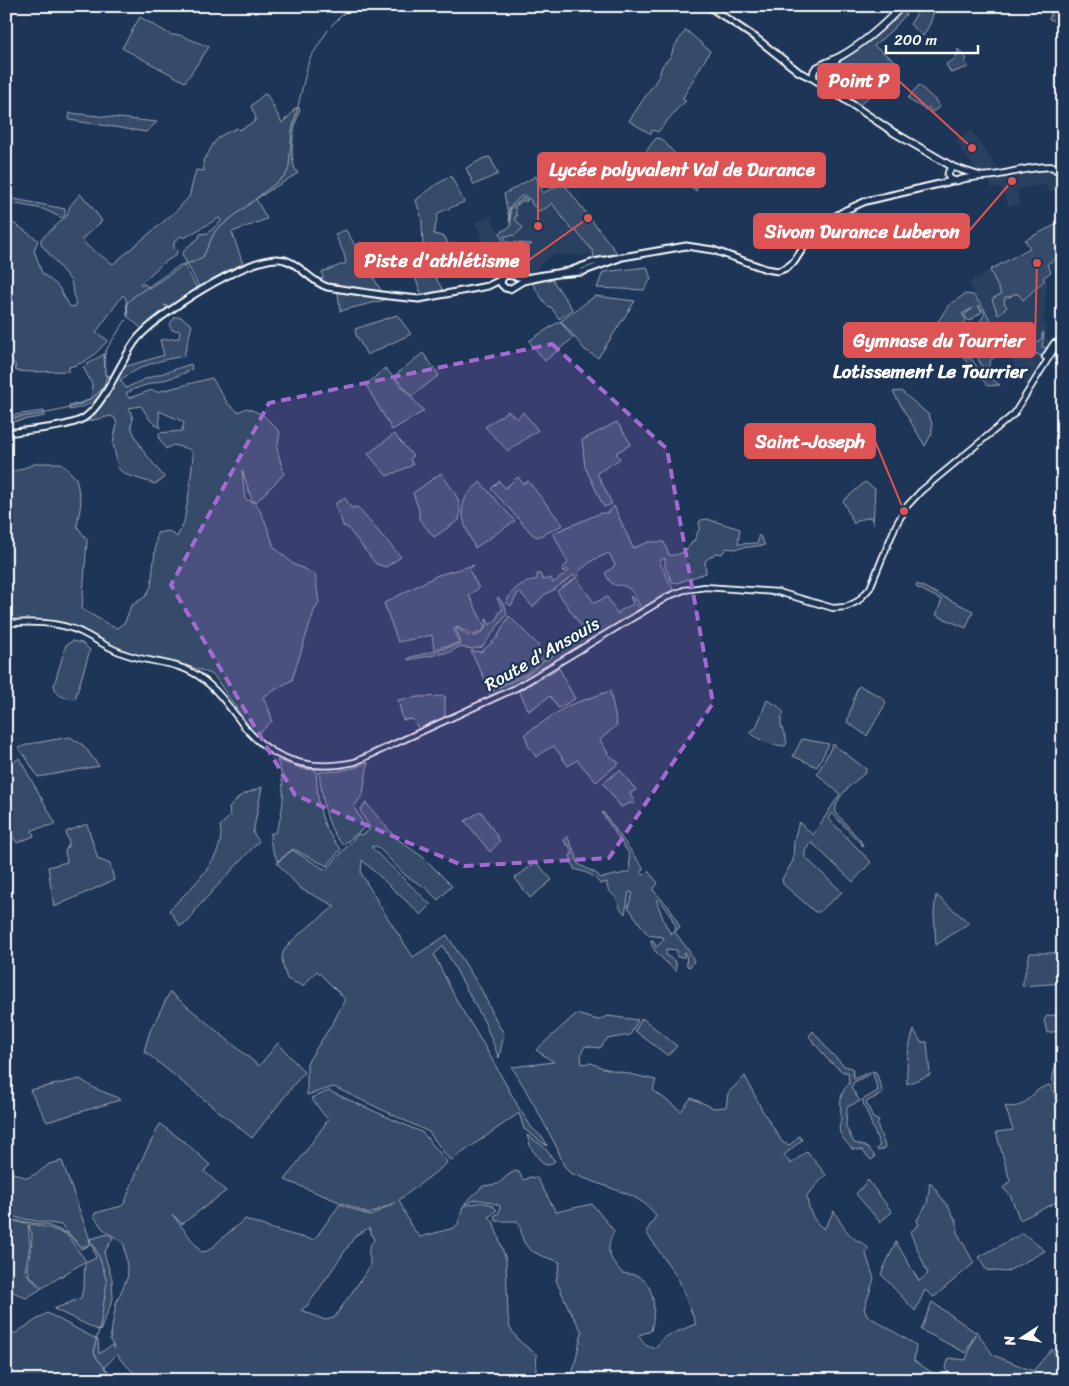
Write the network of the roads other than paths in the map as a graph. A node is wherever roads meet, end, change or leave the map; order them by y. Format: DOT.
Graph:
graph roads {
  1 [pos="708,6"];
  2 [pos="902,6"];
  3 [pos="840,56"];
  4 [pos="822,66"];
  5 [pos="792,67"];
  6 [pos="814,70"];
  7 [pos="830,71"];
  8 [pos="814,79"];
  9 [pos="829,79"];
  10 [pos="821,83"];
  11 [pos="839,96"];
  12 [pos="1052,167"];
  13 [pos="1063,168"];
  14 [pos="961,170"];
  15 [pos="950,173"];
  16 [pos="1063,174"];
  17 [pos="980,176"];
  18 [pos="961,178"];
  19 [pos="620,258"];
  20 [pos="514,276"];
  21 [pos="502,279"];
  22 [pos="515,284"];
  23 [pos="488,286"];
  24 [pos="503,287"];
  25 [pos="1063,330"];
  26 [pos="1063,335"];
  27 [pos="1029,390"];
  28 [pos="6,433"];
  29 [pos="6,623"];
  1 -- 5 [label="main road"];
  2 -- 3 [label="main road"];
  3 -- 4 [label="main road"];
  3 -- 7 [label="main road"];
  4 -- 6 [label="main road"];
  4 -- 7 [label="main road"];
  5 -- 6 [label="main road"];
  5 -- 8 [label="main road"];
  6 -- 8 [label="main road"];
  7 -- 9 [label="main road"];
  8 -- 10 [label="main road"];
  9 -- 10 [label="main road"];
  9 -- 11 [label="main road"];
  10 -- 11 [label="main road"];
  11 -- 15 [label="main road"];
  12 -- 13 [label="main road"];
  12 -- 16 [label="main road"];
  12 -- 17 [label="main road"];
  14 -- 15 [label="main road"];
  14 -- 17 [label="main road"];
  14 -- 18 [label="main road"];
  15 -- 18 [label="main road"];
  15 -- 19 [label="main road"];
  17 -- 18 [label="main road"];
  19 -- 20 [label="main road"];
  19 -- 22 [label="main road"];
  20 -- 21 [label="main road"];
  20 -- 22 [label="main road"];
  21 -- 23 [label="main road"];
  21 -- 24 [label="main road"];
  22 -- 24 [label="main road"];
  23 -- 24 [label="main road"];
  23 -- 28 [label="main road"];
  25 -- 27 [label="street, Route d'Ansouis"];
  26 -- 27 [label="street, Route d'Ansouis"];
  27 -- 29 [label="street, Route d'Ansouis"];
}
